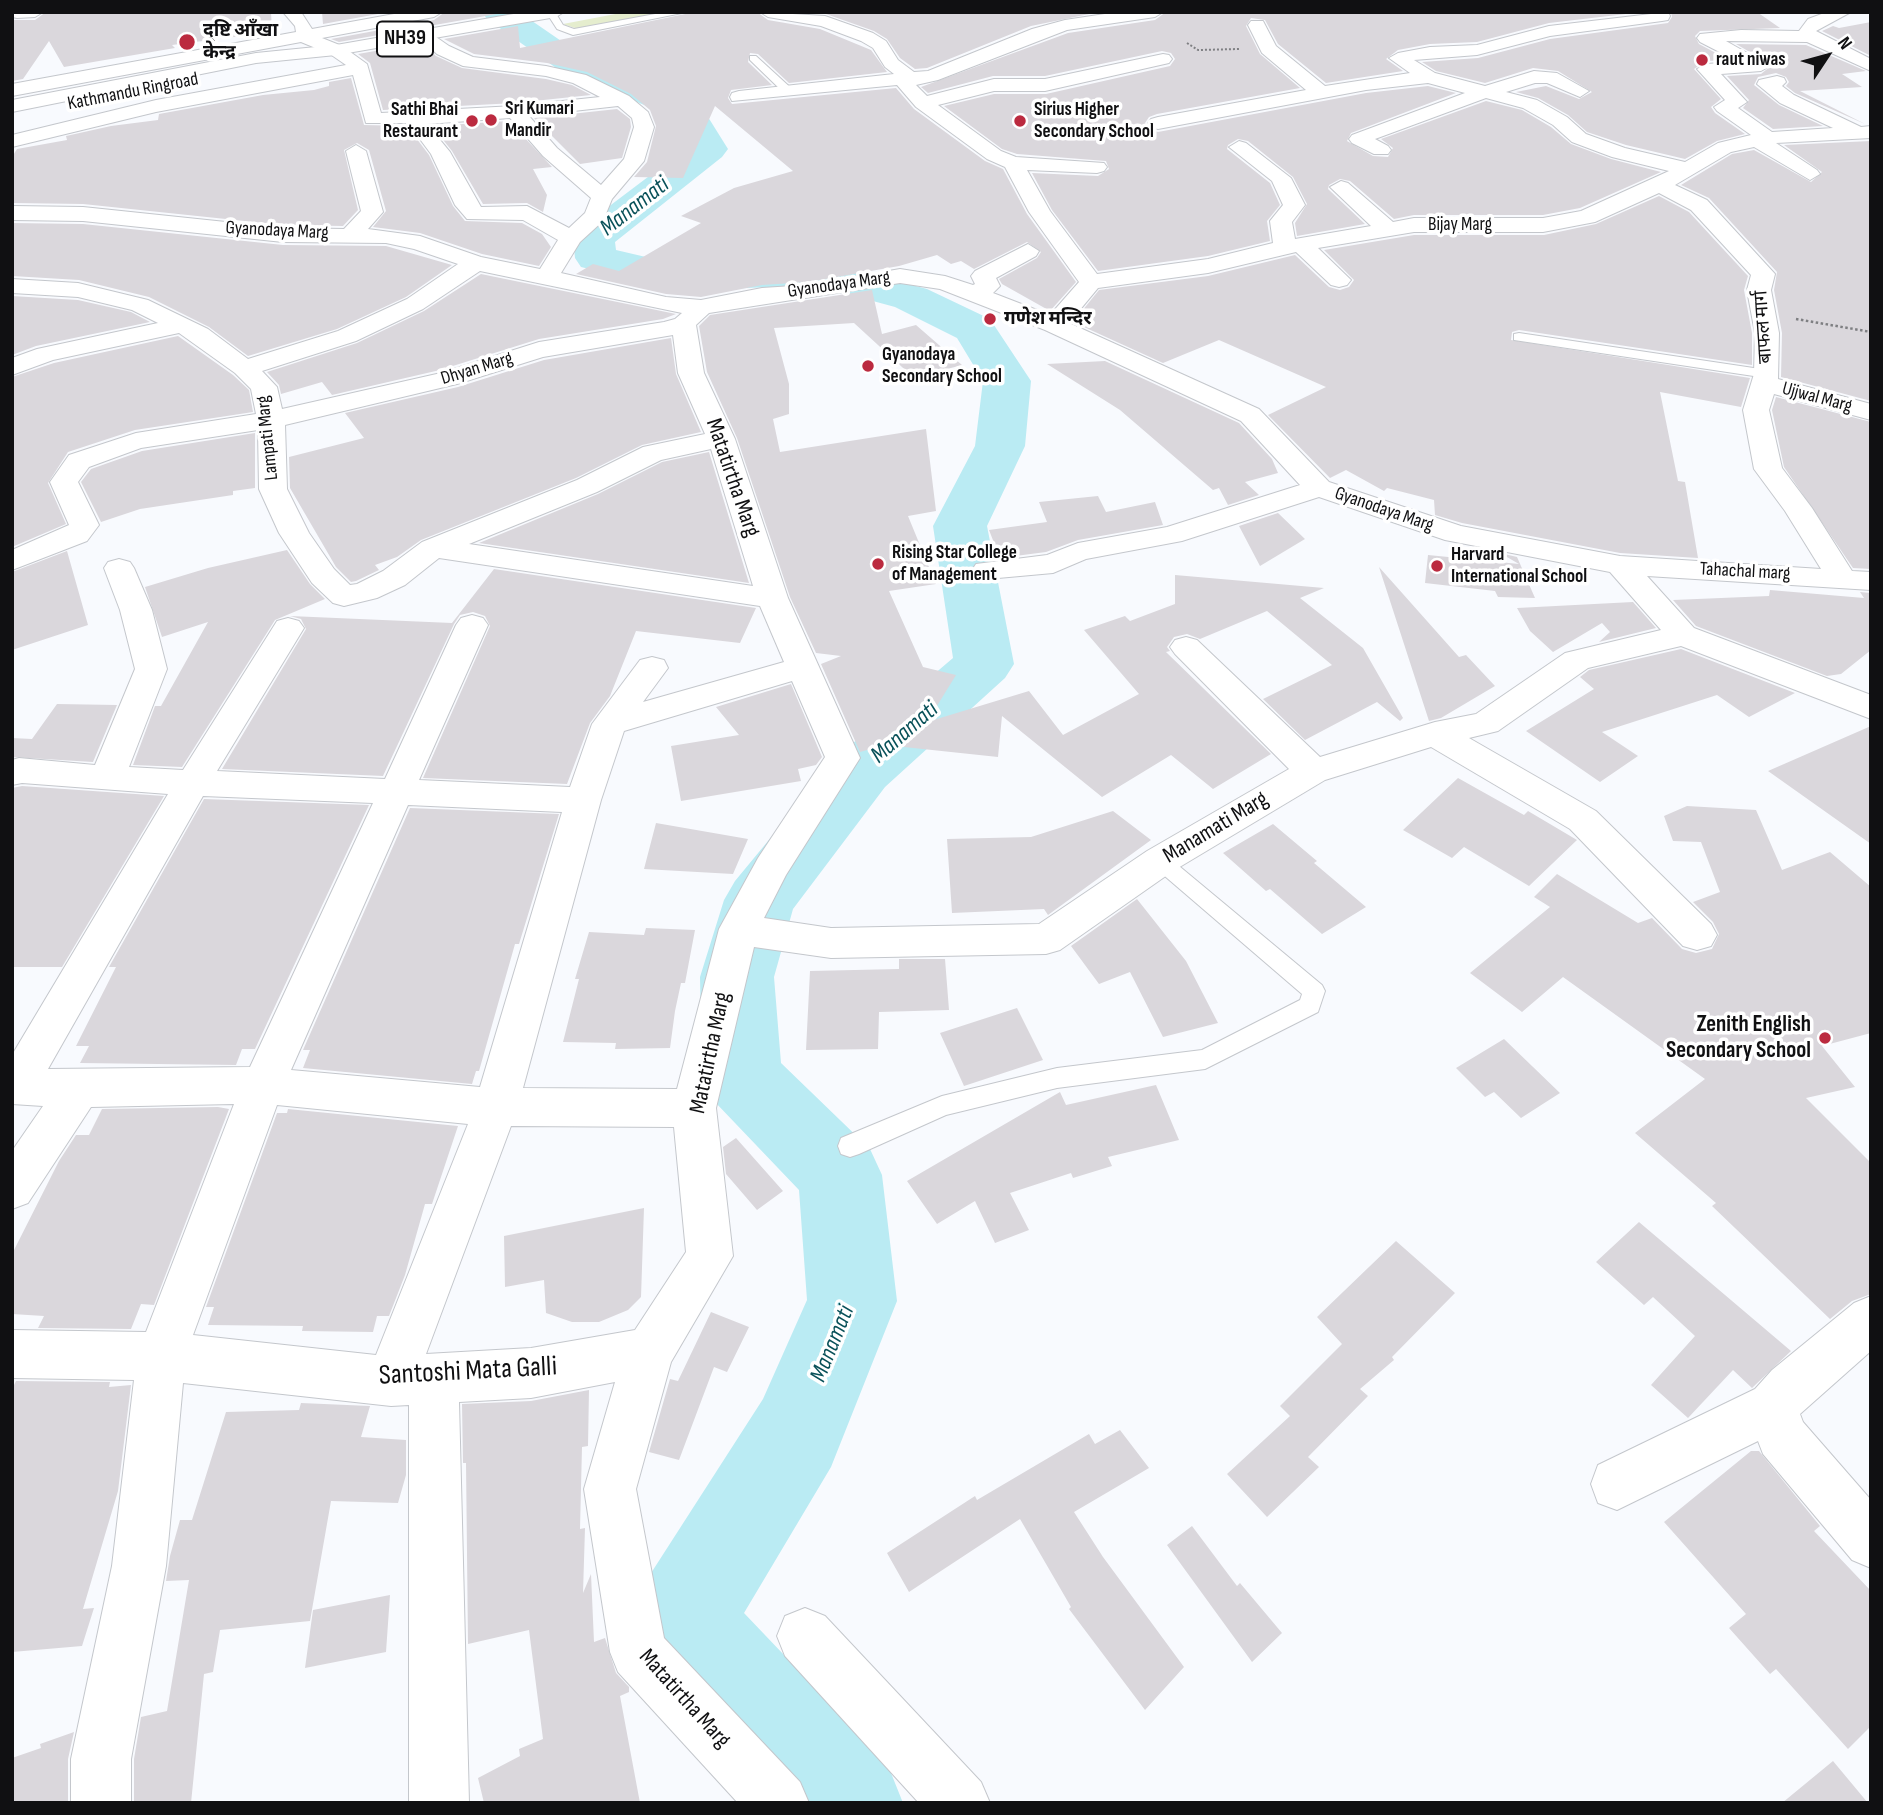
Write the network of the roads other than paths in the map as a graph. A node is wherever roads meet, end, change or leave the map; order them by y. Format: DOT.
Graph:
graph roads {
  1 [pos="291,12"];
  2 [pos="434,12"];
  3 [pos="682,12"];
  4 [pos="768,12"];
  5 [pos="1154,12"];
  6 [pos="1843,12"];
  7 [pos="551,13"];
  8 [pos="1864,13"];
  9 [pos="1663,17"];
  10 [pos="1257,25"];
  11 [pos="426,35"];
  12 [pos="305,37"];
  13 [pos="1810,37"];
  14 [pos="336,50"];
  15 [pos="753,58"];
  16 [pos="1163,59"];
  17 [pos="1871,66"];
  18 [pos="361,68"];
  19 [pos="1428,77"];
  20 [pos="911,79"];
  21 [pos="1777,82"];
  22 [pos="12,90"];
  23 [pos="788,91"];
  24 [pos="1489,91"];
  25 [pos="1580,91"];
  26 [pos="1322,93"];
  27 [pos="739,97"];
  28 [pos="622,100"];
  29 [pos="923,103"];
  30 [pos="12,106"];
  31 [pos="515,112"];
  32 [pos="12,115"];
  33 [pos="421,117"];
  34 [pos="1158,122"];
  35 [pos="1865,132"];
  36 [pos="1762,139"];
  37 [pos="12,141"];
  38 [pos="1239,146"];
  39 [pos="1381,150"];
  40 [pos="356,151"];
  41 [pos="1013,163"];
  42 [pos="1097,167"];
  43 [pos="1685,168"];
  44 [pos="1810,174"];
  45 [pos="1659,185"];
  46 [pos="1341,187"];
  47 [pos="602,197"];
  48 [pos="12,213"];
  49 [pos="1389,230"];
  50 [pos="351,235"];
  51 [pos="571,237"];
  52 [pos="1293,246"];
  53 [pos="1028,251"];
  54 [pos="476,263"];
  55 [pos="546,278"];
  56 [pos="1339,280"];
  57 [pos="1091,282"];
  58 [pos="12,286"];
  59 [pos="975,294"];
  60 [pos="693,315"];
  61 [pos="1055,325"];
  62 [pos="179,326"];
  63 [pos="1519,337"];
  64 [pos="12,367"];
  65 [pos="244,368"];
  66 [pos="1765,379"];
  67 [pos="1871,412"];
  68 [pos="271,419"];
  69 [pos="722,439"];
  70 [pos="1319,488"];
  71 [pos="433,548"];
  72 [pos="12,561"];
  73 [pos="1620,565"];
  74 [pos="119,568"];
  75 [pos="988,570"];
  76 [pos="1856,579"];
  77 [pos="772,598"];
  78 [pos="472,625"];
  79 [pos="288,628"];
  80 [pos="1683,635"];
  81 [pos="1186,646"];
  82 [pos="803,667"];
  83 [pos="652,668"];
  84 [pos="1871,708"];
  85 [pos="609,724"];
  86 [pos="1435,734"];
  87 [pos="1313,771"];
  88 [pos="12,772"];
  89 [pos="107,779"];
  90 [pos="193,782"];
  91 [pos="394,792"];
  92 [pos="583,800"];
  93 [pos="1160,861"];
  94 [pos="739,929"];
  95 [pos="1698,935"];
  96 [pos="263,1085"];
  97 [pos="14,1086"];
  98 [pos="79,1089"];
  99 [pos="496,1107"];
  100 [pos="694,1108"];
  101 [pos="850,1146"];
  102 [pos="12,1189"];
  103 [pos="1871,1319"];
  104 [pos="649,1352"];
  105 [pos="12,1354"];
  106 [pos="161,1356"];
  107 [pos="413,1380"];
  108 [pos="1773,1407"];
  109 [pos="1616,1484"];
  110 [pos="1871,1541"];
  111 [pos="805,1636"];
  112 [pos="101,1803"];
  113 [pos="439,1803"];
  114 [pos="779,1803"];
  115 [pos="960,1803"];
  1 -- 12 [label="main road"];
  2 -- 12 [label="main road"];
  3 -- 7 [label="lane"];
  4 -- 20 [label="main road"];
  5 -- 20 [label="main road"];
  6 -- 8 [label="main road"];
  6 -- 13 [label="main road"];
  7 -- 11 [label="main road, Kathmandu Ringroad / NH39"];
  9 -- 19 [label="main road"];
  10 -- 26 [label="main road"];
  11 -- 14 [label="main road, Kathmandu Ringroad / NH39"];
  11 -- 28 [label="main road"];
  12 -- 14 [label="main road"];
  12 -- 22 [label="main road"];
  13 -- 17 [label="main road"];
  13 -- 36 [label="main road"];
  14 -- 18 [label="main road"];
  14 -- 30 [label="main road, Kathmandu Ringroad / NH39"];
  14 -- 32 [label="main road, Kathmandu Ringroad / NH39"];
  15 -- 23 [label="lane"];
  16 -- 29 [label="main road"];
  18 -- 33 [label="main road"];
  18 -- 37 [label="main road"];
  19 -- 24 [label="main road"];
  19 -- 26 [label="main road"];
  20 -- 23 [label="main road"];
  20 -- 29 [label="main road"];
  21 -- 35 [label="main road"];
  23 -- 27 [label="main road"];
  24 -- 25 [label="main road"];
  24 -- 39 [label="main road"];
  24 -- 43 [label="main road"];
  26 -- 34 [label="main road"];
  28 -- 31 [label="main road"];
  28 -- 47 [label="main road"];
  29 -- 41 [label="main road"];
  31 -- 33 [label="main road"];
  31 -- 47 [label="main road"];
  33 -- 51 [label="main road"];
  35 -- 36 [label="main road, Bijay Marg"];
  36 -- 43 [label="main road, Bijay Marg"];
  36 -- 44 [label="main road"];
  38 -- 52 [label="main road"];
  40 -- 50 [label="main road"];
  41 -- 42 [label="main road"];
  41 -- 57 [label="main road"];
  43 -- 45 [label="main road, Bijay Marg"];
  45 -- 49 [label="main road, Bijay Marg"];
  45 -- 66 [label="main road, बाफल मार्ग"];
  46 -- 49 [label="main road"];
  47 -- 51 [label="main road"];
  48 -- 50 [label="main road, Gyanodaya Marg"];
  49 -- 52 [label="main road, Bijay Marg"];
  50 -- 54 [label="main road, Gyanodaya Marg"];
  51 -- 55 [label="main road"];
  52 -- 56 [label="main road"];
  52 -- 57 [label="main road, Bijay Marg"];
  53 -- 59 [label="main road"];
  54 -- 55 [label="main road, Gyanodaya Marg"];
  54 -- 65 [label="main road"];
  55 -- 60 [label="main road, Gyanodaya Marg"];
  57 -- 61 [label="main road"];
  58 -- 62 [label="main road, Lampati Marg"];
  59 -- 60 [label="main road, Gyanodaya Marg"];
  59 -- 61 [label="main road, Gyanodaya Marg"];
  60 -- 68 [label="main road, Dhyan Marg"];
  60 -- 69 [label="main road, Matatirtha Marg"];
  61 -- 70 [label="main road, Gyanodaya Marg"];
  62 -- 64 [label="main road"];
  62 -- 65 [label="main road, Lampati Marg"];
  63 -- 66 [label="lane"];
  65 -- 68 [label="main road, Lampati Marg"];
  66 -- 67 [label="main road, Ujjwal Marg"];
  66 -- 76 [label="main road, बाफल मार्ग"];
  68 -- 71 [label="main road, Lampati Marg"];
  68 -- 72 [label="main road, Dhyan Marg"];
  69 -- 71 [label="main road"];
  69 -- 77 [label="main road, Matatirtha Marg"];
  70 -- 73 [label="main road, Gyanodaya Marg"];
  70 -- 75 [label="main road"];
  71 -- 77 [label="main road"];
  73 -- 76 [label="main road, Tahachal marg"];
  73 -- 80 [label="main road"];
  74 -- 89 [label="main road"];
  77 -- 82 [label="main road, Matatirtha Marg"];
  78 -- 91 [label="main road"];
  79 -- 90 [label="main road"];
  80 -- 84 [label="main road"];
  80 -- 86 [label="main road, Manamati Marg"];
  81 -- 87 [label="main road"];
  82 -- 85 [label="main road"];
  82 -- 94 [label="main road, Matatirtha Marg"];
  83 -- 85 [label="main road"];
  85 -- 92 [label="main road"];
  86 -- 87 [label="main road, Manamati Marg"];
  86 -- 95 [label="main road"];
  87 -- 93 [label="main road, Manamati Marg"];
  88 -- 89 [label="main road"];
  89 -- 90 [label="main road"];
  90 -- 91 [label="main road"];
  90 -- 97 [label="main road"];
  91 -- 92 [label="main road"];
  91 -- 96 [label="main road"];
  92 -- 99 [label="main road"];
  93 -- 94 [label="main road, Manamati Marg"];
  93 -- 101 [label="lane"];
  94 -- 100 [label="main road, Matatirtha Marg"];
  96 -- 98 [label="main road"];
  96 -- 99 [label="main road"];
  96 -- 106 [label="main road"];
  97 -- 98 [label="main road"];
  98 -- 102 [label="main road"];
  99 -- 100 [label="main road"];
  99 -- 107 [label="main road"];
  100 -- 104 [label="main road, Matatirtha Marg"];
  103 -- 108 [label="main road"];
  104 -- 107 [label="main road, Santoshi Mata Galli"];
  104 -- 114 [label="main road, Matatirtha Marg"];
  105 -- 106 [label="main road, Santoshi Mata Galli"];
  106 -- 107 [label="main road, Santoshi Mata Galli"];
  106 -- 112 [label="main road"];
  107 -- 113 [label="main road"];
  108 -- 109 [label="main road"];
  108 -- 110 [label="main road"];
  111 -- 115 [label="main road"];
}
